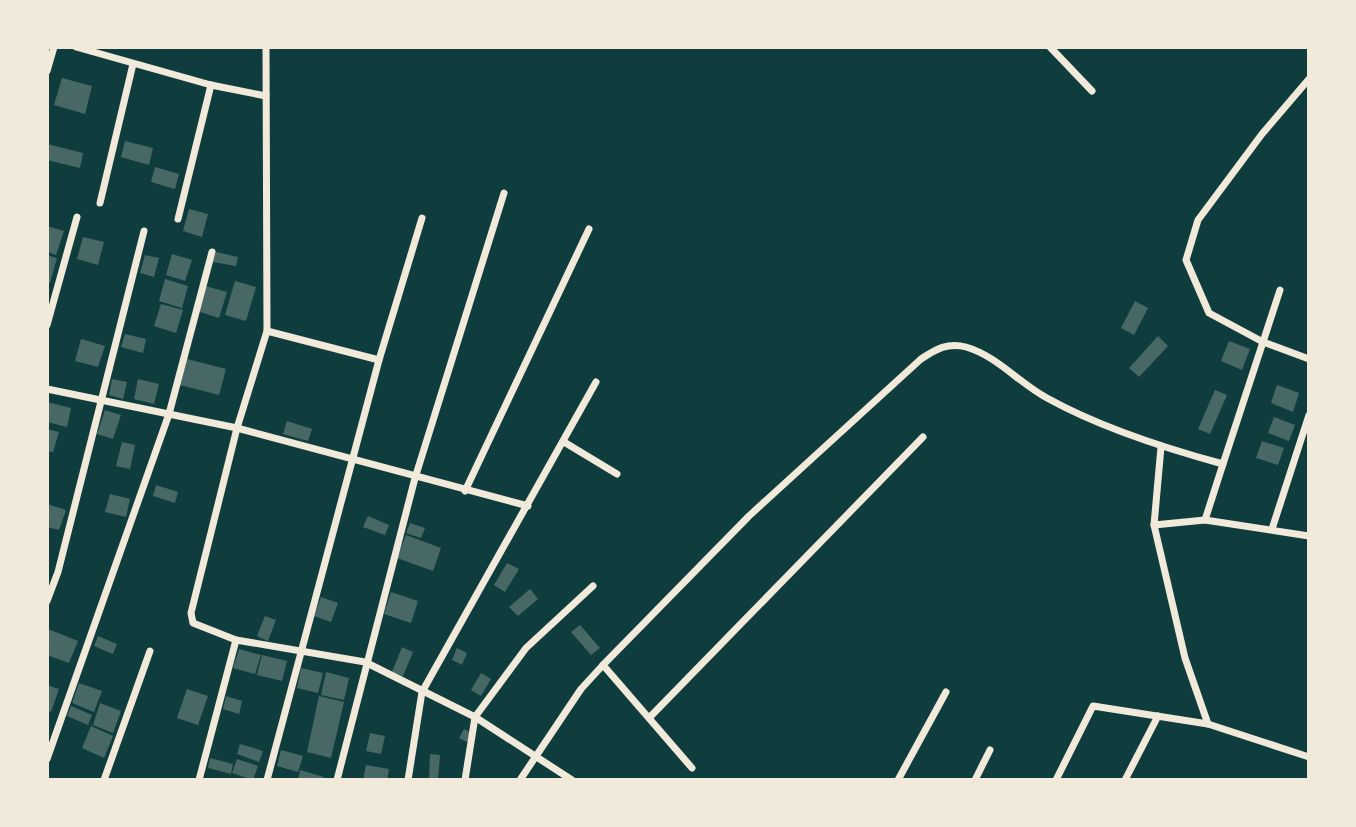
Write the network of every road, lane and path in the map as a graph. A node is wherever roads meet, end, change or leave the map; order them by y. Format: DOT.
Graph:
graph roads {
  1 [pos="54,47"];
  2 [pos="76,47"];
  3 [pos="267,47"];
  4 [pos="1050,47"];
  5 [pos="133,64"];
  6 [pos="47,71"];
  7 [pos="1309,79"];
  8 [pos="211,85"];
  9 [pos="1092,91"];
  10 [pos="266,96"];
  11 [pos="504,193"];
  12 [pos="100,203"];
  13 [pos="77,217"];
  14 [pos="422,218"];
  15 [pos="178,219"];
  16 [pos="589,229"];
  17 [pos="144,231"];
  18 [pos="212,252"];
  19 [pos="1280,290"];
  20 [pos="47,325"];
  21 [pos="267,331"];
  22 [pos="1263,342"];
  23 [pos="1309,359"];
  24 [pos="379,360"];
  25 [pos="596,382"];
  26 [pos="47,389"];
  27 [pos="102,399"];
  28 [pos="169,414"];
  29 [pos="1309,415"];
  30 [pos="237,428"];
  31 [pos="923,437"];
  32 [pos="564,442"];
  33 [pos="1161,447"];
  34 [pos="354,458"];
  35 [pos="1223,464"];
  36 [pos="617,474"];
  37 [pos="415,478"];
  38 [pos="465,491"];
  39 [pos="528,506"];
  40 [pos="1205,520"];
  41 [pos="1154,525"];
  42 [pos="1272,529"];
  43 [pos="1309,536"];
  44 [pos="593,586"];
  45 [pos="47,601"];
  46 [pos="236,640"];
  47 [pos="150,651"];
  48 [pos="299,652"];
  49 [pos="365,662"];
  50 [pos="603,665"];
  51 [pos="422,692"];
  52 [pos="946,692"];
  53 [pos="1158,716"];
  54 [pos="475,717"];
  55 [pos="650,717"];
  56 [pos="1208,724"];
  57 [pos="990,750"];
  58 [pos="534,755"];
  59 [pos="1309,757"];
  60 [pos="47,759"];
  61 [pos="692,768"];
  62 [pos="104,780"];
  63 [pos="199,780"];
  64 [pos="267,780"];
  65 [pos="337,780"];
  66 [pos="408,780"];
  67 [pos="465,780"];
  68 [pos="520,780"];
  69 [pos="572,780"];
  70 [pos="898,780"];
  71 [pos="975,780"];
  72 [pos="1056,780"];
  73 [pos="1125,780"];
  1 -- 6 [label="street"];
  2 -- 5 [label="street"];
  3 -- 10 [label="street"];
  4 -- 9 [label="street"];
  5 -- 8 [label="street"];
  5 -- 12 [label="street"];
  7 -- 22 [label="street"];
  8 -- 10 [label="street"];
  8 -- 15 [label="street"];
  10 -- 21 [label="street"];
  11 -- 37 [label="street"];
  13 -- 20 [label="street"];
  14 -- 24 [label="street"];
  16 -- 38 [label="street"];
  17 -- 27 [label="street"];
  18 -- 28 [label="street"];
  19 -- 22 [label="street"];
  21 -- 24 [label="street"];
  21 -- 30 [label="street"];
  22 -- 23 [label="street"];
  22 -- 35 [label="street"];
  24 -- 34 [label="street"];
  25 -- 32 [label="street"];
  26 -- 27 [label="street"];
  27 -- 28 [label="street"];
  27 -- 45 [label="street"];
  28 -- 30 [label="street"];
  28 -- 60 [label="street"];
  29 -- 42 [label="street"];
  30 -- 34 [label="street"];
  30 -- 46 [label="street"];
  31 -- 55 [label="street"];
  32 -- 36 [label="street"];
  32 -- 39 [label="street"];
  33 -- 35 [label="street"];
  33 -- 41 [label="street"];
  33 -- 50 [label="street"];
  34 -- 37 [label="street"];
  34 -- 48 [label="street"];
  35 -- 40 [label="street"];
  37 -- 38 [label="street"];
  37 -- 49 [label="street"];
  38 -- 39 [label="street"];
  39 -- 51 [label="street"];
  40 -- 41 [label="street"];
  40 -- 42 [label="street"];
  41 -- 56 [label="street"];
  42 -- 43 [label="street"];
  44 -- 54 [label="street"];
  46 -- 48 [label="street"];
  46 -- 63 [label="street"];
  47 -- 62 [label="street"];
  48 -- 49 [label="street"];
  48 -- 64 [label="street"];
  49 -- 51 [label="street"];
  49 -- 65 [label="street"];
  50 -- 55 [label="street"];
  50 -- 58 [label="street"];
  51 -- 54 [label="street"];
  51 -- 66 [label="street"];
  52 -- 70 [label="street"];
  53 -- 56 [label="street"];
  53 -- 72 [label="street"];
  53 -- 73 [label="street"];
  54 -- 58 [label="street"];
  54 -- 67 [label="street"];
  55 -- 61 [label="street"];
  56 -- 59 [label="street"];
  57 -- 71 [label="street"];
  58 -- 68 [label="street"];
  58 -- 69 [label="street"];
}
